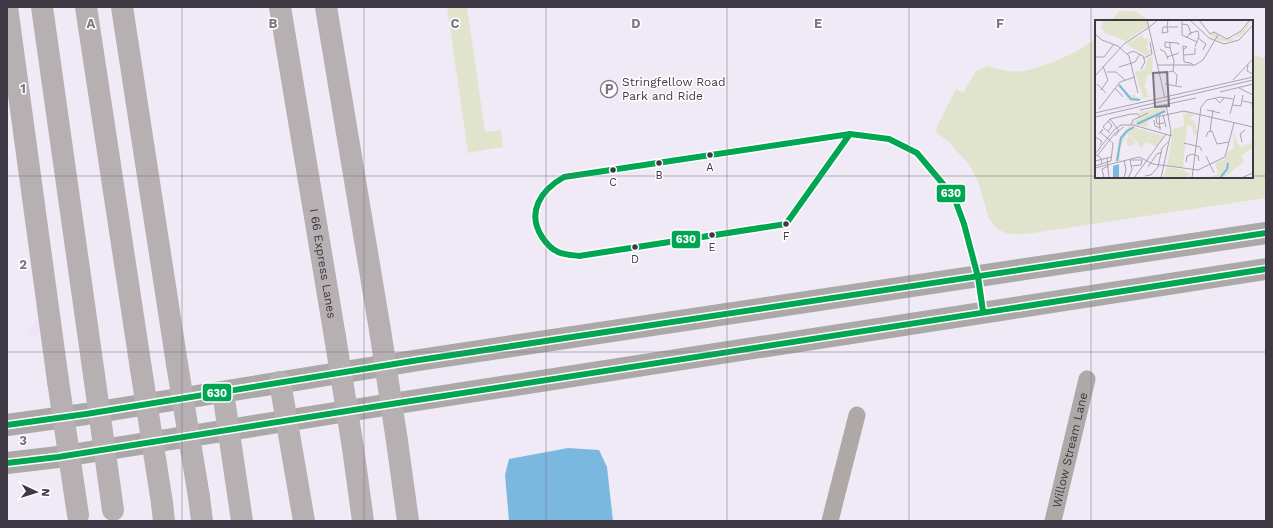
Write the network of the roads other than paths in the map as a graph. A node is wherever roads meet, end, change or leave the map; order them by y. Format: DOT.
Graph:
graph roads {
  1 [pos="7,7"];
  2 [pos="42,7"];
  3 [pos="86,7"];
  4 [pos="122,7"];
  5 [pos="280,7"];
  6 [pos="326,7"];
  7 [pos="1266,233"];
  8 [pos="1266,270"];
  9 [pos="1087,379"];
  10 [pos="280,382"];
  11 [pos="223,392"];
  12 [pos="856,415"];
  13 [pos="287,421"];
  14 [pos="7,425"];
  15 [pos="228,431"];
  16 [pos="7,463"];
  17 [pos="163,512"];
  18 [pos="113,516"];
  19 [pos="79,518"];
  20 [pos="202,521"];
  21 [pos="242,521"];
  22 [pos="304,521"];
  23 [pos="363,521"];
  24 [pos="408,521"];
  25 [pos="832,521"];
  26 [pos="1053,521"];
  1 -- 19 [label="highway, bridge"];
  2 -- 18 [label="highway, bridge"];
  3 -- 17 [label="highway, bridge"];
  4 -- 20 [label="highway, bridge"];
  5 -- 23 [label="highway, I 66 Express Lanes, bridge"];
  6 -- 24 [label="highway, bridge"];
  7 -- 10 [label="main road"];
  8 -- 13 [label="main road"];
  9 -- 26 [label="street, Willow Stream Lane"];
  10 -- 11 [label="main road"];
  10 -- 13 [label="highway"];
  11 -- 14 [label="main road"];
  11 -- 15 [label="highway"];
  12 -- 25 [label="street"];
  13 -- 15 [label="main road"];
  13 -- 22 [label="highway"];
  15 -- 16 [label="main road"];
  15 -- 21 [label="highway"];
}
